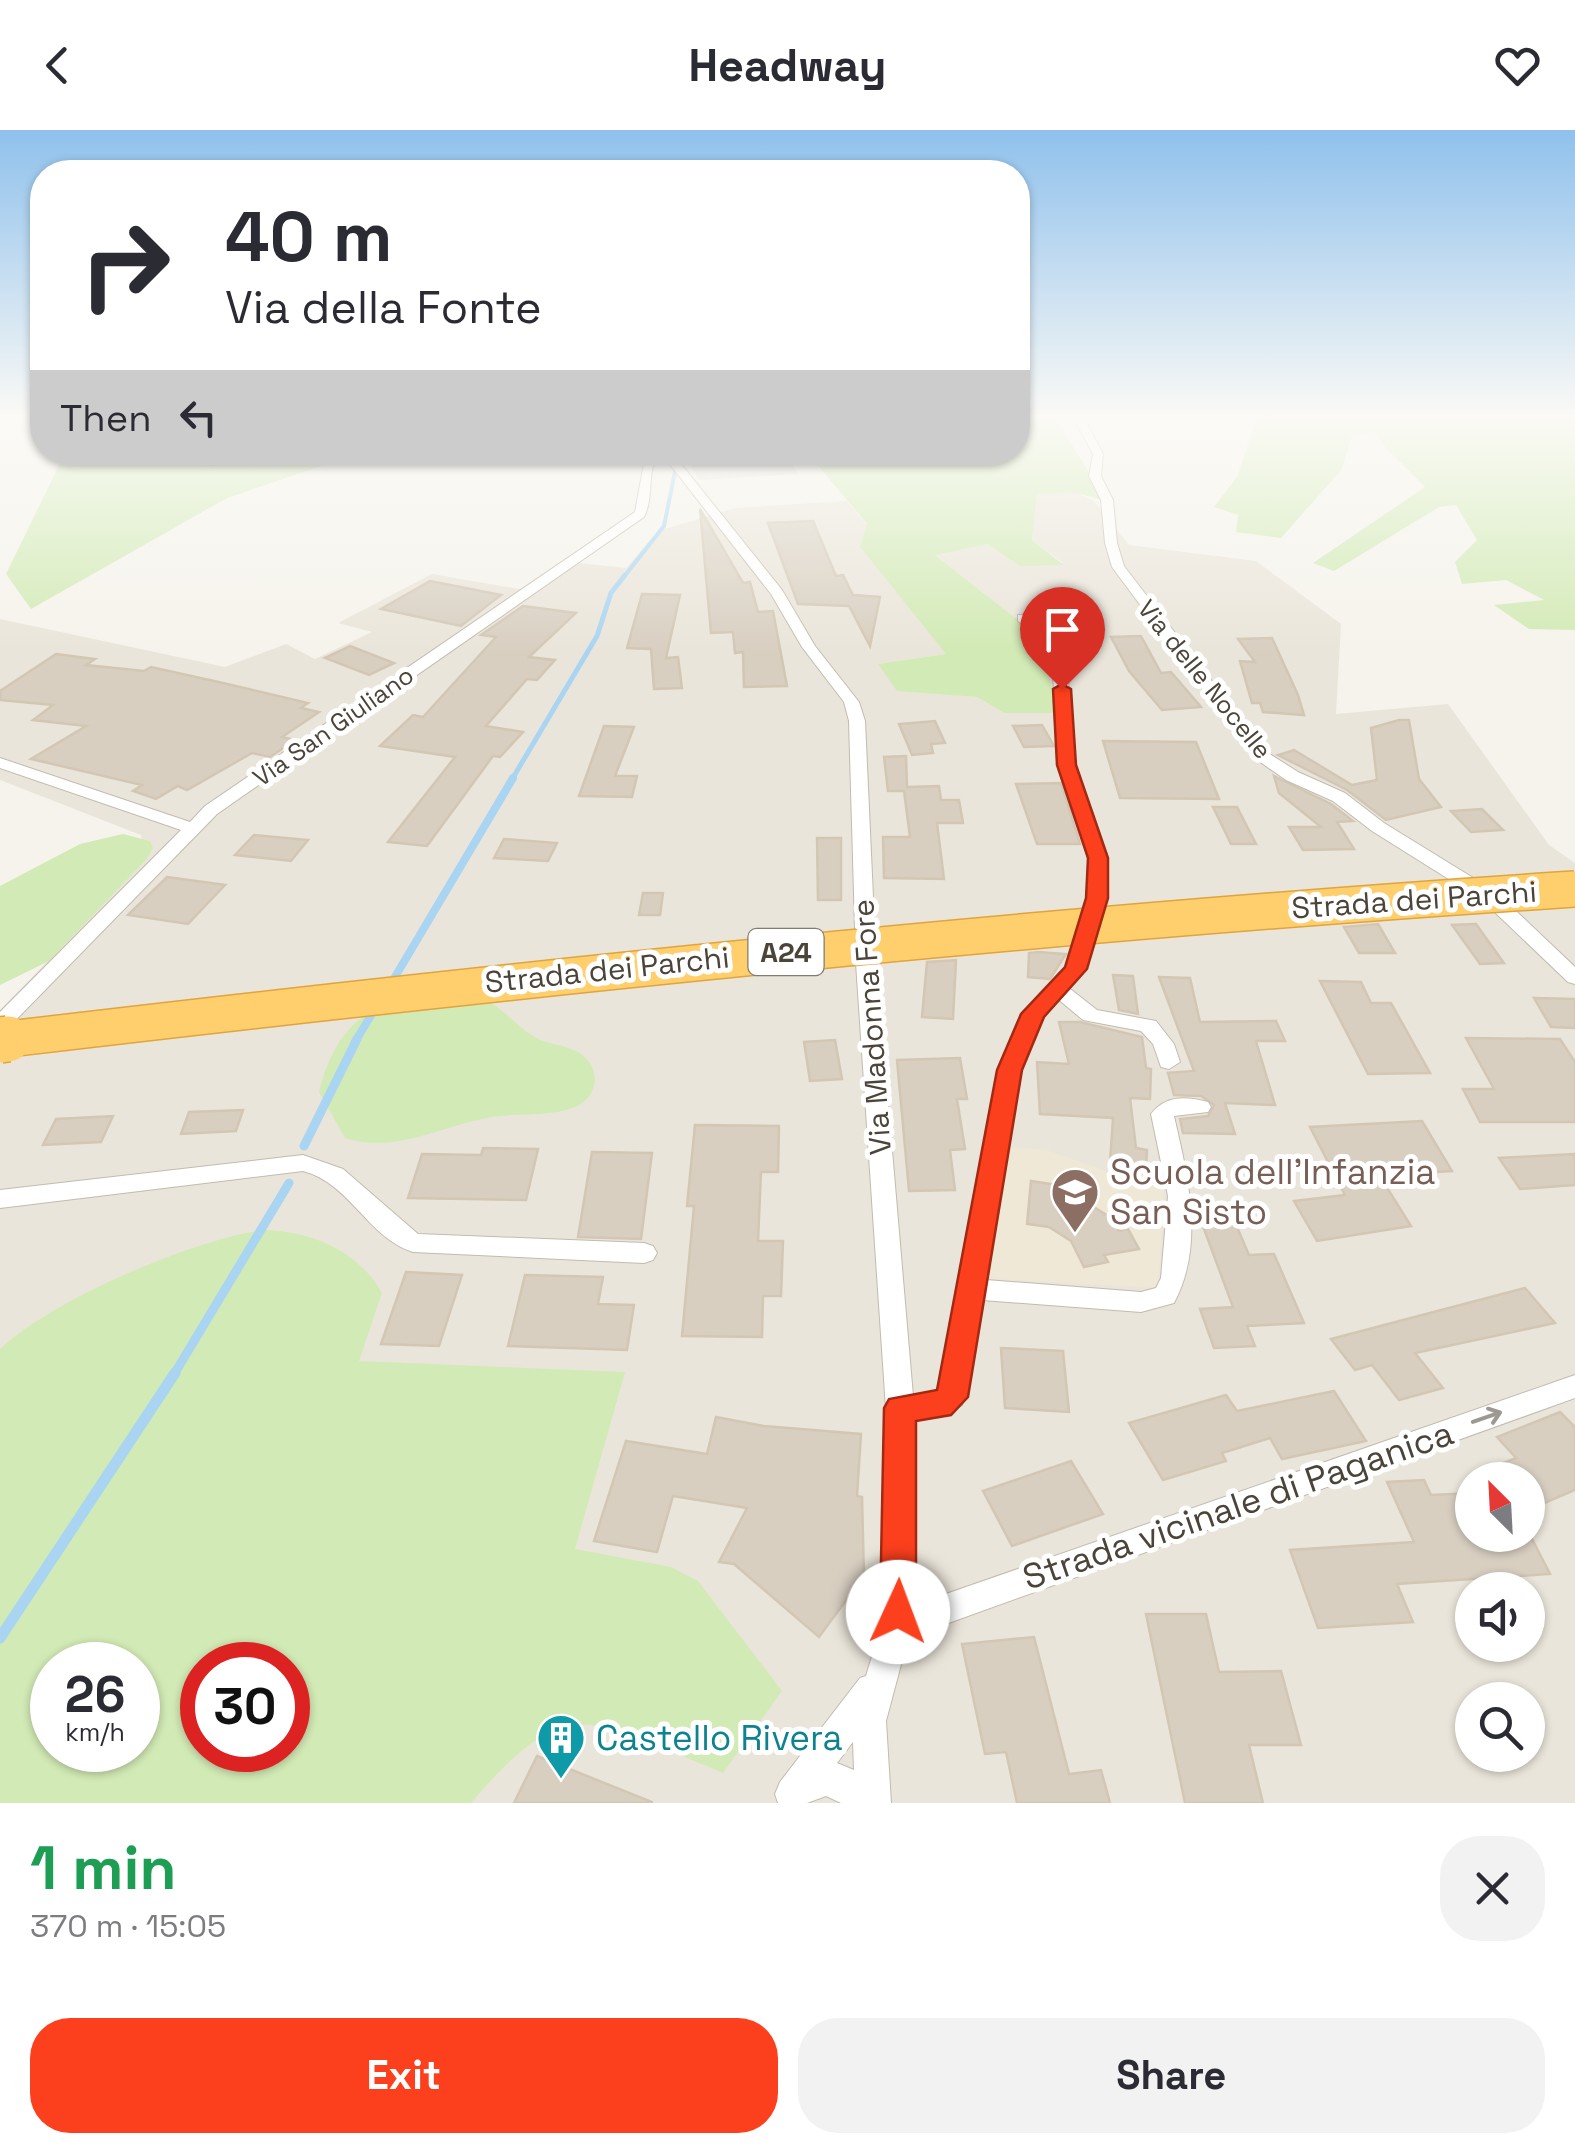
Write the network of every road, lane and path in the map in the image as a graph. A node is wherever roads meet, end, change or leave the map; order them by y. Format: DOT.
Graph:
graph roads {
  1 [pos="644,496"];
  2 [pos="694,496"];
  3 [pos="1109,496"];
  4 [pos="1024,618"];
  5 [pos="0,763"];
  6 [pos="190,828"];
  7 [pos="1575,872"];
  8 [pos="1575,889"];
  9 [pos="1575,978"];
  10 [pos="1059,990"];
  11 [pos="0,1022"];
  12 [pos="0,1040"];
  13 [pos="1170,1062"];
  14 [pos="1200,1106"];
  15 [pos="0,1199"];
  16 [pos="644,1253"];
  17 [pos="969,1289"];
  18 [pos="1575,1386"];
  19 [pos="900,1408"];
  20 [pos="898,1612"];
  21 [pos="882,1676"];
  22 [pos="788,1799"];
  23 [pos="864,1803"];
  24 [pos="873,1803"];
  1 -- 6 [label="street, Via San Giuliano"];
  2 -- 19 [label="street, Via Madonna Fore"];
  3 -- 9 [label="street, Via delle Nocelle"];
  4 -- 10 [label="street"];
  5 -- 6 [label="street"];
  6 -- 11 [label="street, Via San Giuliano"];
  7 -- 11 [label="highway, Strada dei Parchi / A24"];
  8 -- 12 [label="highway, Strada dei Parchi / A24, bridge"];
  10 -- 13 [label="street"];
  10 -- 17 [label="street"];
  14 -- 17 [label="street"];
  15 -- 16 [label="street"];
  17 -- 19 [label="street"];
  20 -- 18 [label="street, Strada vicinale di Paganica, one-way"];
  19 -- 20 [label="street, Via Madonna Fore"];
  20 -- 21 [label="street, Via Madonna Fore"];
  21 -- 22 [label="street, Via Madonna Fore"];
  21 -- 24 [label="street, Via Madonna Fore"];
  22 -- 23 [label="street"];
}
